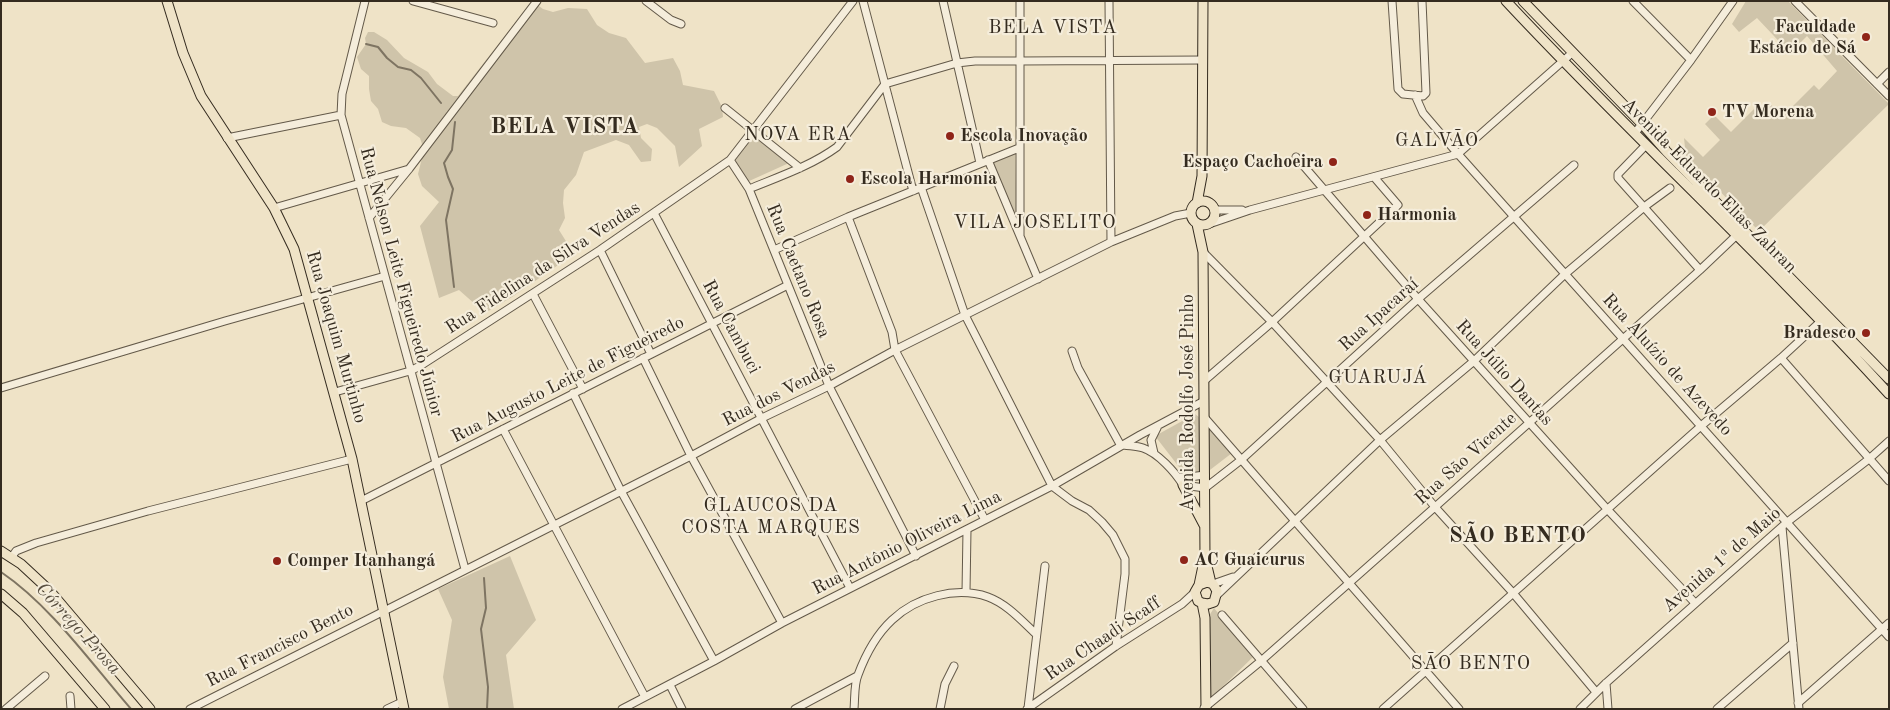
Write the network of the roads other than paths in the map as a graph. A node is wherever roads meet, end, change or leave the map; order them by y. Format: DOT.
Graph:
graph roads {
  1 [pos="168,1"];
  2 [pos="365,1"];
  3 [pos="413,1"];
  4 [pos="537,1"];
  5 [pos="646,1"];
  6 [pos="853,1"];
  7 [pos="863,1"];
  8 [pos="943,1"];
  9 [pos="1020,1"];
  10 [pos="1109,1"];
  11 [pos="1203,1"];
  12 [pos="1392,1"];
  13 [pos="1422,1"];
  14 [pos="1506,1"];
  15 [pos="1523,1"];
  16 [pos="1633,1"];
  17 [pos="1733,1"];
  18 [pos="1795,1"];
  19 [pos="493,23"];
  20 [pos="681,24"];
  21 [pos="1572,53"];
  22 [pos="1020,60"];
  23 [pos="1203,60"];
  24 [pos="1691,60"];
  25 [pos="1110,61"];
  26 [pos="1562,61"];
  27 [pos="956,63"];
  28 [pos="1889,72"];
  29 [pos="885,84"];
  30 [pos="1877,84"];
  31 [pos="1415,95"];
  32 [pos="1889,96"];
  33 [pos="724,108"];
  34 [pos="341,115"];
  35 [pos="1643,125"];
  36 [pos="753,130"];
  37 [pos="1635,133"];
  38 [pos="227,138"];
  39 [pos="1646,145"];
  40 [pos="1019,148"];
  41 [pos="1666,151"];
  42 [pos="1458,154"];
  43 [pos="1296,158"];
  44 [pos="730,160"];
  45 [pos="988,160"];
  46 [pos="980,163"];
  47 [pos="1574,165"];
  48 [pos="409,168"];
  49 [pos="800,168"];
  50 [pos="1202,176"];
  51 [pos="1374,178"];
  52 [pos="358,183"];
  53 [pos="921,187"];
  54 [pos="1670,188"];
  55 [pos="748,189"];
  56 [pos="1324,190"];
  57 [pos="913,191"];
  58 [pos="1197,203"];
  59 [pos="1212,207"];
  60 [pos="1644,207"];
  61 [pos="274,208"];
  62 [pos="1250,210"];
  63 [pos="654,213"];
  64 [pos="1190,213"];
  65 [pos="1515,216"];
  66 [pos="848,217"];
  67 [pos="369,218"];
  68 [pos="1197,224"];
  69 [pos="1208,224"];
  70 [pos="1739,233"];
  71 [pos="1020,235"];
  72 [pos="1365,237"];
  73 [pos="1111,242"];
  74 [pos="600,250"];
  75 [pos="774,250"];
  76 [pos="1203,250"];
  77 [pos="1700,270"];
  78 [pos="1565,274"];
  79 [pos="385,276"];
  80 [pos="1038,278"];
  81 [pos="788,285"];
  82 [pos="533,294"];
  83 [pos="309,298"];
  84 [pos="1418,299"];
  85 [pos="964,315"];
  86 [pos="1821,321"];
  87 [pos="1272,322"];
  88 [pos="713,324"];
  89 [pos="1624,338"];
  90 [pos="895,350"];
  91 [pos="1072,351"];
  92 [pos="651,354"];
  93 [pos="643,358"];
  94 [pos="1781,358"];
  95 [pos="1474,361"];
  96 [pos="410,371"];
  97 [pos="1887,372"];
  98 [pos="1205,380"];
  99 [pos="1876,380"];
  100 [pos="1326,382"];
  101 [pos="829,386"];
  102 [pos="1,388"];
  103 [pos="584,389"];
  104 [pos="335,392"];
  105 [pos="573,393"];
  106 [pos="1889,394"];
  107 [pos="1204,402"];
  108 [pos="762,418"];
  109 [pos="1205,418"];
  110 [pos="1529,422"];
  111 [pos="1159,425"];
  112 [pos="1701,426"];
  113 [pos="503,429"];
  114 [pos="1380,440"];
  115 [pos="1889,441"];
  116 [pos="1122,446"];
  117 [pos="1154,453"];
  118 [pos="691,456"];
  119 [pos="352,459"];
  120 [pos="1869,459"];
  121 [pos="1241,460"];
  122 [pos="435,463"];
  123 [pos="1205,474"];
  124 [pos="1180,481"];
  125 [pos="1889,481"];
  126 [pos="1052,486"];
  127 [pos="1205,488"];
  128 [pos="621,491"];
  129 [pos="361,501"];
  130 [pos="1436,507"];
  131 [pos="1608,510"];
  132 [pos="984,520"];
  133 [pos="1294,522"];
  134 [pos="553,525"];
  135 [pos="1784,525"];
  136 [pos="1205,526"];
  137 [pos="967,530"];
  138 [pos="1,551"];
  139 [pos="916,556"];
  140 [pos="11,558"];
  141 [pos="1205,558"];
  142 [pos="1045,566"];
  143 [pos="465,569"];
  144 [pos="1236,576"];
  145 [pos="1212,584"];
  146 [pos="1348,584"];
  147 [pos="850,588"];
  148 [pos="1197,589"];
  149 [pos="966,592"];
  150 [pos="1,594"];
  151 [pos="1513,594"];
  152 [pos="1216,598"];
  153 [pos="1695,603"];
  154 [pos="1202,604"];
  155 [pos="384,610"];
  156 [pos="1222,615"];
  157 [pos="1205,618"];
  158 [pos="782,623"];
  159 [pos="1889,623"];
  160 [pos="1883,630"];
  161 [pos="1036,634"];
  162 [pos="1889,636"];
  163 [pos="1792,643"];
  164 [pos="1116,646"];
  165 [pos="714,661"];
  166 [pos="1261,661"];
  167 [pos="954,666"];
  168 [pos="1426,670"];
  169 [pos="45,676"];
  170 [pos="857,676"];
  171 [pos="1606,683"];
  172 [pos="670,684"];
  173 [pos="1596,692"];
  174 [pos="70,696"];
  175 [pos="645,697"];
  176 [pos="403,706"];
  177 [pos="1799,706"];
  178 [pos="1027,708"];
  179 [pos="1205,708"];
  180 [pos="6,709"];
  181 [pos="71,709"];
  182 [pos="106,709"];
  183 [pos="150,709"];
  184 [pos="190,709"];
  185 [pos="387,709"];
  186 [pos="622,709"];
  187 [pos="682,709"];
  188 [pos="795,709"];
  189 [pos="854,709"];
  190 [pos="940,709"];
  191 [pos="1303,709"];
  192 [pos="1383,709"];
  193 [pos="1459,709"];
  194 [pos="1580,709"];
  195 [pos="1608,709"];
  196 [pos="1717,709"];
  1 -- 38 [label="main road, Rua Joaquim Murtinho"];
  2 -- 34 [label="street, Rua Nelson Leite Figueiredo Júnior"];
  3 -- 19 [label="street"];
  4 -- 48 [label="street"];
  5 -- 20 [label="street"];
  6 -- 36 [label="street, Rua Fidelina da Silva Vendas"];
  7 -- 29 [label="street"];
  8 -- 27 [label="street"];
  9 -- 22 [label="street"];
  10 -- 25 [label="street"];
  11 -- 23 [label="main road"];
  12 -- 31 [label="street"];
  13 -- 31 [label="street"];
  14 -- 26 [label="main road, Avenida Eduardo Elias Zahran"];
  15 -- 21 [label="main road, Avenida Eduardo Elias Zahran"];
  16 -- 24 [label="street"];
  17 -- 24 [label="street"];
  18 -- 30 [label="street"];
  21 -- 26 [label="street"];
  21 -- 35 [label="main road, Avenida Eduardo Elias Zahran"];
  22 -- 25 [label="street"];
  22 -- 27 [label="street"];
  22 -- 40 [label="street"];
  23 -- 25 [label="street"];
  23 -- 50 [label="main road"];
  24 -- 35 [label="street"];
  25 -- 73 [label="street"];
  26 -- 37 [label="main road, Avenida Eduardo Elias Zahran"];
  26 -- 42 [label="street"];
  27 -- 29 [label="street"];
  27 -- 46 [label="street"];
  28 -- 30 [label="street"];
  29 -- 49 [label="street"];
  29 -- 57 [label="street"];
  30 -- 32 [label="street"];
  31 -- 42 [label="street, Rua Aluízio de Azevedo"];
  33 -- 36 [label="street"];
  34 -- 38 [label="street"];
  34 -- 52 [label="street, Rua Nelson Leite Figueiredo Júnior"];
  35 -- 37 [label="street"];
  35 -- 41 [label="main road, Avenida Eduardo Elias Zahran"];
  36 -- 44 [label="street, Rua Fidelina da Silva Vendas"];
  36 -- 49 [label="street"];
  37 -- 39 [label="main road, Avenida Eduardo Elias Zahran"];
  38 -- 61 [label="main road, Rua Joaquim Murtinho"];
  39 -- 41 [label="main road"];
  39 -- 60 [label="street"];
  39 -- 70 [label="main road, Avenida Eduardo Elias Zahran"];
  40 -- 45 [label="street"];
  40 -- 71 [label="street"];
  41 -- 70 [label="main road, Avenida Eduardo Elias Zahran"];
  42 -- 51 [label="street"];
  42 -- 65 [label="street, Rua Aluízio de Azevedo"];
  43 -- 56 [label="street, Rua Júlio Dantas"];
  44 -- 55 [label="street, Rua Caetano Rosa"];
  44 -- 63 [label="street, Rua Fidelina da Silva Vendas"];
  45 -- 46 [label="street"];
  45 -- 71 [label="street"];
  46 -- 53 [label="street"];
  47 -- 65 [label="street, Rua Ipacaraí"];
  48 -- 52 [label="street"];
  48 -- 67 [label="street"];
  49 -- 55 [label="street"];
  50 -- 58 [label="main road"];
  50 -- 59 [label="main road"];
  51 -- 56 [label="street"];
  51 -- 72 [label="street"];
  52 -- 61 [label="street"];
  52 -- 67 [label="street, Rua Nelson Leite Figueiredo Júnior"];
  53 -- 57 [label="street"];
  53 -- 85 [label="street"];
  54 -- 60 [label="street"];
  55 -- 75 [label="street, Rua Caetano Rosa"];
  56 -- 62 [label="street"];
  56 -- 72 [label="street, Rua Júlio Dantas"];
  57 -- 66 [label="street"];
  58 -- 59 [label="main road"];
  58 -- 64 [label="main road"];
  59 -- 62 [label="street"];
  59 -- 69 [label="main road"];
  60 -- 77 [label="street"];
  60 -- 78 [label="street"];
  61 -- 83 [label="main road, Rua Joaquim Murtinho"];
  62 -- 69 [label="street"];
  63 -- 74 [label="street, Rua Fidelina da Silva Vendas"];
  63 -- 88 [label="street, Rua Cambuci"];
  64 -- 68 [label="main road"];
  64 -- 73 [label="street, Rua dos Vendas"];
  65 -- 78 [label="street, Rua Aluízio de Azevedo"];
  65 -- 84 [label="street, Rua Ipacaraí"];
  66 -- 75 [label="street"];
  66 -- 90 [label="street"];
  67 -- 79 [label="street, Rua Nelson Leite Figueiredo Júnior"];
  68 -- 69 [label="main road"];
  68 -- 76 [label="main road"];
  69 -- 76 [label="main road"];
  70 -- 77 [label="street, Rua São Vicente"];
  70 -- 86 [label="main road, Avenida Eduardo Elias Zahran"];
  70 -- 97 [label="main road, Avenida Eduardo Elias Zahran"];
  71 -- 80 [label="street"];
  72 -- 84 [label="street, Rua Júlio Dantas"];
  72 -- 87 [label="street"];
  73 -- 80 [label="street, Rua dos Vendas"];
  74 -- 82 [label="street, Rua Fidelina da Silva Vendas"];
  74 -- 92 [label="street"];
  75 -- 81 [label="street, Rua Caetano Rosa"];
  76 -- 87 [label="street"];
  76 -- 98 [label="main road, Avenida Rodolfo José Pinho"];
  77 -- 89 [label="street, Rua São Vicente"];
  78 -- 89 [label="street, Rua Aluízio de Azevedo"];
  78 -- 95 [label="street"];
  79 -- 83 [label="street"];
  79 -- 96 [label="street, Rua Nelson Leite Figueiredo Júnior"];
  80 -- 85 [label="street, Rua dos Vendas"];
  81 -- 88 [label="street, Rua Augusto Leite de Figueiredo"];
  81 -- 101 [label="street, Rua Caetano Rosa"];
  82 -- 96 [label="street, Rua Fidelina da Silva Vendas"];
  82 -- 103 [label="street"];
  83 -- 102 [label="street"];
  83 -- 104 [label="main road, Rua Joaquim Murtinho"];
  84 -- 95 [label="street, Rua Júlio Dantas"];
  84 -- 100 [label="street, Rua Ipacaraí"];
  85 -- 90 [label="street, Rua dos Vendas"];
  85 -- 126 [label="street"];
  86 -- 94 [label="street"];
  86 -- 99 [label="main road, Avenida Eduardo Elias Zahran"];
  87 -- 98 [label="street"];
  87 -- 100 [label="street"];
  88 -- 92 [label="street, Rua Augusto Leite de Figueiredo"];
  88 -- 108 [label="street, Rua Cambuci"];
  89 -- 110 [label="street, Rua São Vicente"];
  89 -- 112 [label="street, Rua Aluízio de Azevedo"];
  90 -- 101 [label="street, Rua dos Vendas"];
  90 -- 132 [label="street"];
  91 -- 116 [label="street"];
  92 -- 93 [label="street, Rua Augusto Leite de Figueiredo"];
  93 -- 103 [label="street, Rua Augusto Leite de Figueiredo"];
  93 -- 118 [label="street"];
  94 -- 112 [label="street"];
  94 -- 120 [label="street"];
  95 -- 110 [label="street, Rua Júlio Dantas"];
  95 -- 114 [label="street"];
  96 -- 104 [label="street, Rua Fidelina da Silva Vendas"];
  96 -- 122 [label="street, Rua Nelson Leite Figueiredo Júnior"];
  97 -- 99 [label="main road"];
  98 -- 107 [label="main road, Avenida Rodolfo José Pinho"];
  99 -- 106 [label="main road, Avenida Eduardo Elias Zahran"];
  100 -- 114 [label="street"];
  100 -- 121 [label="street, Rua Ipacaraí"];
  101 -- 108 [label="street, Rua dos Vendas"];
  101 -- 139 [label="street, Rua Caetano Rosa"];
  103 -- 105 [label="street, Rua Augusto Leite de Figueiredo"];
  104 -- 119 [label="main road, Rua Joaquim Murtinho"];
  105 -- 113 [label="street, Rua Augusto Leite de Figueiredo"];
  105 -- 128 [label="street"];
  107 -- 109 [label="main road, Avenida Rodolfo José Pinho"];
  107 -- 111 [label="street, Rua Antônio Oliveira Lima"];
  108 -- 118 [label="street, Rua dos Vendas"];
  108 -- 147 [label="street, Rua Cambuci"];
  109 -- 121 [label="street"];
  109 -- 123 [label="main road, Avenida Rodolfo José Pinho"];
  110 -- 130 [label="street, Rua São Vicente"];
  110 -- 131 [label="street, Rua Júlio Dantas"];
  111 -- 116 [label="street, Rua Antônio Oliveira Lima"];
  111 -- 117 [label="street"];
  112 -- 131 [label="street"];
  112 -- 135 [label="street, Rua Aluízio de Azevedo"];
  113 -- 122 [label="street, Rua Augusto Leite de Figueiredo"];
  113 -- 134 [label="street"];
  114 -- 130 [label="street"];
  114 -- 133 [label="street"];
  115 -- 120 [label="street, Avenida 1º de Maio"];
  116 -- 117 [label="street"];
  116 -- 126 [label="street, Rua Antônio Oliveira Lima"];
  117 -- 124 [label="street"];
  118 -- 128 [label="street, Rua dos Vendas"];
  118 -- 158 [label="street"];
  119 -- 129 [label="main road, Rua Joaquim Murtinho"];
  119 -- 140 [label="street"];
  120 -- 125 [label="street"];
  120 -- 135 [label="street, Avenida 1º de Maio"];
  121 -- 127 [label="street, Rua Ipacaraí"];
  121 -- 133 [label="street"];
  122 -- 129 [label="street, Rua Augusto Leite de Figueiredo"];
  122 -- 143 [label="street, Rua Nelson Leite Figueiredo Júnior"];
  123 -- 124 [label="street"];
  123 -- 127 [label="main road, Avenida Rodolfo José Pinho"];
  124 -- 127 [label="street"];
  124 -- 136 [label="main road"];
  126 -- 132 [label="street, Rua Antônio Oliveira Lima"];
  126 -- 164 [label="street"];
  127 -- 136 [label="main road, Avenida Rodolfo José Pinho"];
  128 -- 134 [label="street, Rua dos Vendas"];
  128 -- 165 [label="street"];
  129 -- 155 [label="main road, Rua Joaquim Murtinho"];
  130 -- 146 [label="street, Rua São Vicente"];
  130 -- 151 [label="street"];
  131 -- 151 [label="street"];
  131 -- 153 [label="street, Rua Júlio Dantas"];
  132 -- 137 [label="street, Rua Antônio Oliveira Lima"];
  133 -- 144 [label="street"];
  133 -- 146 [label="street"];
  134 -- 143 [label="street, Rua dos Vendas"];
  134 -- 175 [label="street"];
  135 -- 153 [label="street, Avenida 1º de Maio"];
  135 -- 160 [label="street, Rua Aluízio de Azevedo"];
  135 -- 163 [label="street"];
  136 -- 141 [label="main road, Avenida Rodolfo José Pinho"];
  137 -- 139 [label="street, Rua Antônio Oliveira Lima"];
  137 -- 149 [label="street"];
  138 -- 140 [label="main road"];
  139 -- 147 [label="street, Rua Antônio Oliveira Lima"];
  140 -- 183 [label="main road"];
  141 -- 145 [label="main road, Avenida Rodolfo José Pinho"];
  141 -- 148 [label="main road, Avenida Rodolfo José Pinho"];
  142 -- 161 [label="street"];
  143 -- 155 [label="street, Rua dos Vendas"];
  144 -- 145 [label="street"];
  144 -- 152 [label="street"];
  145 -- 148 [label="main road"];
  145 -- 152 [label="main road"];
  146 -- 166 [label="street, Rua São Vicente"];
  146 -- 168 [label="street"];
  147 -- 158 [label="street, Rua Antônio Oliveira Lima"];
  148 -- 154 [label="main road"];
  148 -- 164 [label="street, Rua Chaadi Scaff"];
  149 -- 161 [label="street"];
  149 -- 170 [label="street"];
  150 -- 182 [label="main road"];
  151 -- 168 [label="street"];
  151 -- 173 [label="street"];
  152 -- 154 [label="main road"];
  152 -- 157 [label="main road"];
  153 -- 171 [label="street, Avenida 1º de Maio"];
  154 -- 157 [label="main road"];
  155 -- 176 [label="main road, Rua Joaquim Murtinho"];
  155 -- 184 [label="street, Rua Francisco Bento"];
  156 -- 166 [label="street"];
  157 -- 179 [label="main road"];
  158 -- 165 [label="street, Rua Antônio Oliveira Lima"];
  159 -- 160 [label="street"];
  160 -- 162 [label="street, Rua Aluízio de Azevedo"];
  160 -- 177 [label="street"];
  161 -- 178 [label="street"];
  163 -- 177 [label="street"];
  163 -- 196 [label="street"];
  164 -- 178 [label="street, Rua Chaadi Scaff"];
  165 -- 172 [label="street, Rua Antônio Oliveira Lima"];
  166 -- 179 [label="street, Rua São Vicente"];
  166 -- 191 [label="street"];
  167 -- 190 [label="street"];
  168 -- 192 [label="street"];
  168 -- 193 [label="street"];
  169 -- 180 [label="street"];
  170 -- 188 [label="street"];
  170 -- 189 [label="street"];
  171 -- 173 [label="street, Avenida 1º de Maio"];
  171 -- 195 [label="street"];
  172 -- 175 [label="street, Rua Antônio Oliveira Lima"];
  172 -- 187 [label="street"];
  173 -- 194 [label="street, Avenida 1º de Maio"];
  174 -- 181 [label="street"];
  175 -- 186 [label="street, Rua Antônio Oliveira Lima"];
  176 -- 185 [label="street"];
}
